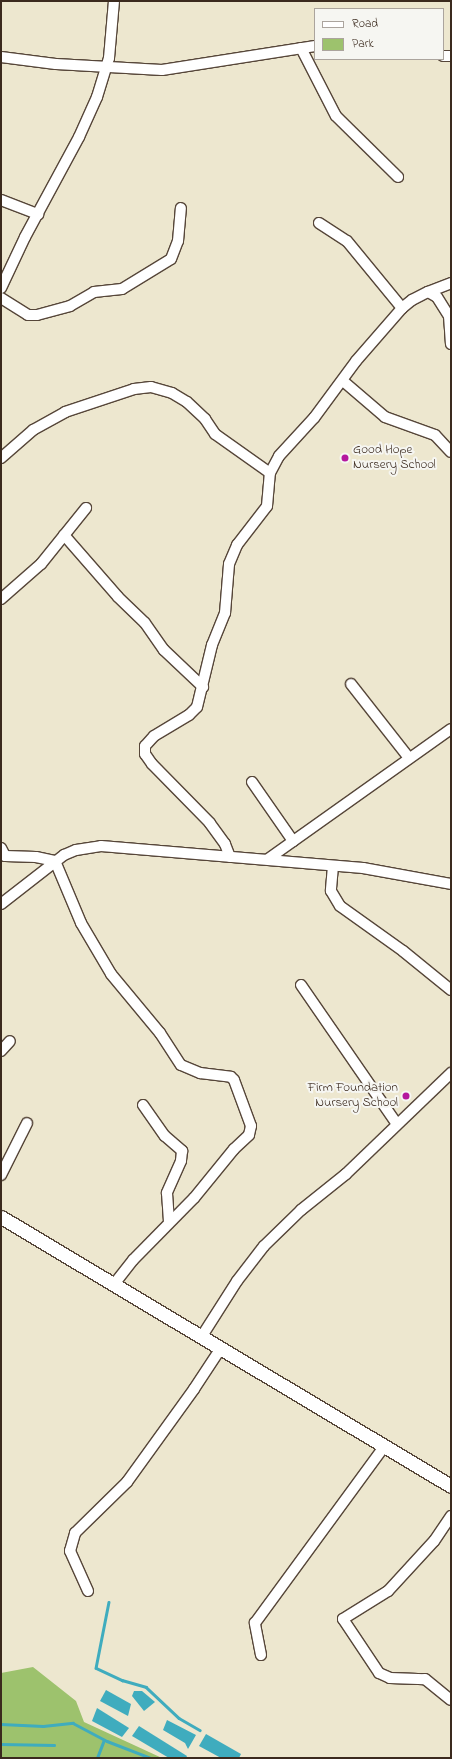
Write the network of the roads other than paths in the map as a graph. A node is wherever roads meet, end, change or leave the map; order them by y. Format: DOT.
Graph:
graph roads {
  1 [pos="114,1"];
  2 [pos="314,46"];
  3 [pos="301,48"];
  4 [pos="1,57"];
  5 [pos="106,68"];
  6 [pos="398,177"];
  7 [pos="1,200"];
  8 [pos="181,208"];
  9 [pos="38,214"];
  10 [pos="319,223"];
  11 [pos="451,283"];
  12 [pos="1,288"];
  13 [pos="428,292"];
  14 [pos="1,298"];
  15 [pos="402,308"];
  16 [pos="451,344"];
  17 [pos="343,381"];
  18 [pos="451,452"];
  19 [pos="1,458"];
  20 [pos="270,473"];
  21 [pos="86,508"];
  22 [pos="64,535"];
  23 [pos="1,600"];
  24 [pos="351,684"];
  25 [pos="203,687"];
  26 [pos="451,729"];
  27 [pos="409,758"];
  28 [pos="252,782"];
  29 [pos="293,841"];
  30 [pos="2,853"];
  31 [pos="230,857"];
  32 [pos="268,859"];
  33 [pos="55,861"];
  34 [pos="333,866"];
  35 [pos="451,884"];
  36 [pos="1,904"];
  37 [pos="301,985"];
  38 [pos="451,990"];
  39 [pos="10,1041"];
  40 [pos="1,1050"];
  41 [pos="451,1073"];
  42 [pos="143,1106"];
  43 [pos="28,1123"];
  44 [pos="397,1124"];
  45 [pos="1,1175"];
  46 [pos="1,1217"];
  47 [pos="169,1222"];
  48 [pos="114,1284"];
  49 [pos="202,1336"];
  50 [pos="220,1348"];
  51 [pos="384,1447"];
  52 [pos="451,1486"];
  53 [pos="451,1516"];
  54 [pos="88,1591"];
  55 [pos="261,1655"];
  56 [pos="451,1700"];
  1 -- 5 [label="street"];
  2 -- 3 [label="street"];
  3 -- 5 [label="street"];
  3 -- 6 [label="street"];
  4 -- 5 [label="street"];
  5 -- 9 [label="street"];
  7 -- 9 [label="street"];
  8 -- 14 [label="street"];
  9 -- 12 [label="street"];
  10 -- 15 [label="street"];
  11 -- 13 [label="street"];
  13 -- 15 [label="street"];
  13 -- 16 [label="street"];
  15 -- 17 [label="street"];
  17 -- 18 [label="street"];
  17 -- 20 [label="street"];
  19 -- 20 [label="street"];
  20 -- 25 [label="street"];
  21 -- 22 [label="street"];
  22 -- 23 [label="street"];
  22 -- 25 [label="street"];
  24 -- 27 [label="street"];
  25 -- 31 [label="street"];
  26 -- 27 [label="street"];
  27 -- 29 [label="street"];
  28 -- 29 [label="street"];
  29 -- 32 [label="street"];
  30 -- 33 [label="street"];
  31 -- 32 [label="street"];
  31 -- 33 [label="street"];
  32 -- 34 [label="street"];
  33 -- 36 [label="street"];
  33 -- 47 [label="street"];
  34 -- 35 [label="street"];
  34 -- 38 [label="street"];
  37 -- 44 [label="street"];
  39 -- 40 [label="street"];
  41 -- 44 [label="street"];
  42 -- 47 [label="street"];
  43 -- 45 [label="street"];
  44 -- 49 [label="street"];
  46 -- 48 [label="street"];
  47 -- 48 [label="street"];
  48 -- 49 [label="street"];
  49 -- 50 [label="street"];
  50 -- 51 [label="street"];
  50 -- 54 [label="street"];
  51 -- 52 [label="street"];
  51 -- 55 [label="street"];
  53 -- 56 [label="street"];
}
